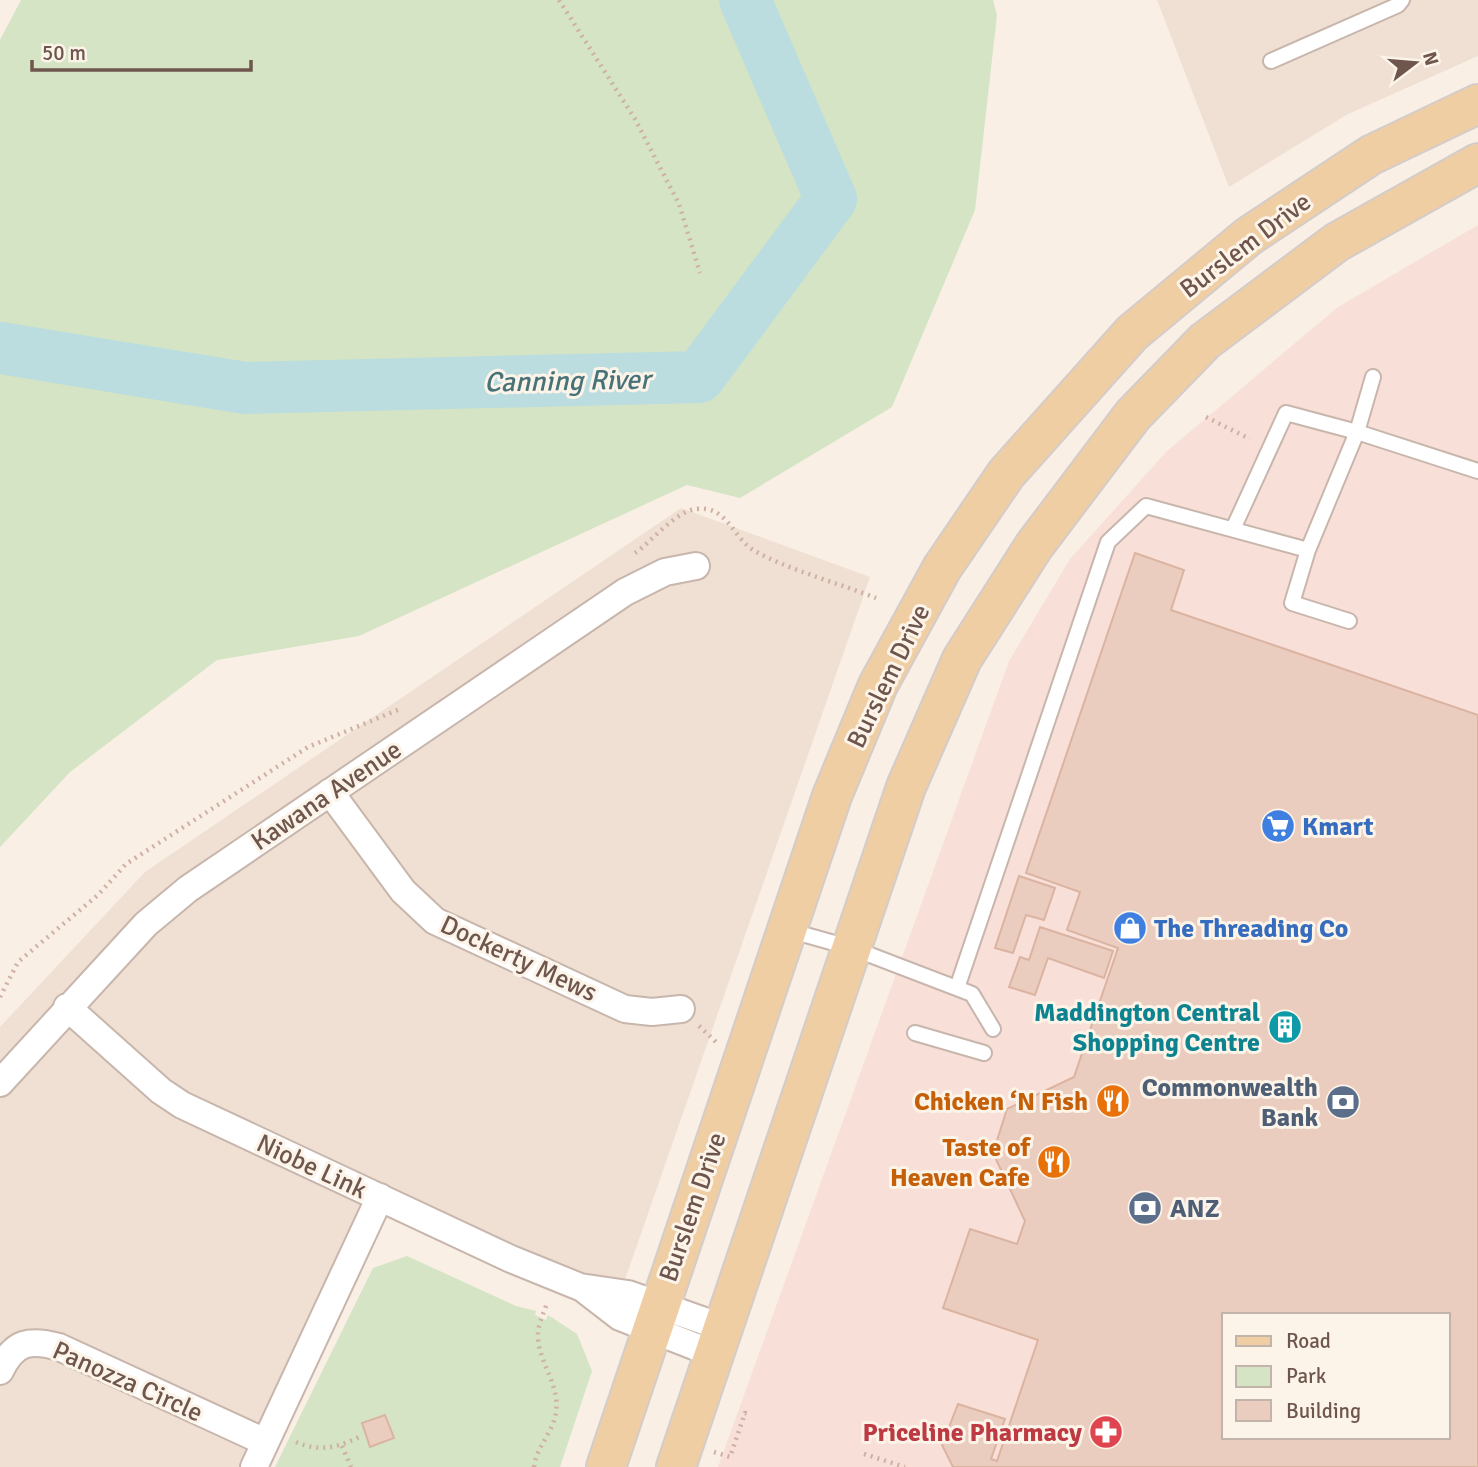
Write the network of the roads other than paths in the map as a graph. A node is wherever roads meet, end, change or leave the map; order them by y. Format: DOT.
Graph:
graph roads {
  1 [pos="1402,0"];
  2 [pos="1270,61"];
  3 [pos="1478,104"];
  4 [pos="1478,163"];
  5 [pos="1373,377"];
  6 [pos="1357,432"];
  7 [pos="1478,471"];
  8 [pos="1233,528"];
  9 [pos="1308,550"];
  10 [pos="696,566"];
  11 [pos="1349,621"];
  12 [pos="330,792"];
  13 [pos="787,929"];
  14 [pos="852,948"];
  15 [pos="957,988"];
  16 [pos="67,1007"];
  17 [pos="681,1009"];
  18 [pos="993,1029"];
  19 [pos="915,1033"];
  20 [pos="985,1053"];
  21 [pos="0,1083"];
  22 [pos="380,1197"];
  23 [pos="655,1317"];
  24 [pos="719,1341"];
  25 [pos="0,1371"];
  26 [pos="265,1442"];
  27 [pos="254,1467"];
  28 [pos="606,1467"];
  29 [pos="676,1467"];
  1 -- 2 [label="lane"];
  3 -- 13 [label="main road, Burslem Drive"];
  4 -- 14 [label="main road, Burslem Drive"];
  5 -- 6 [label="lane"];
  6 -- 7 [label="lane"];
  6 -- 8 [label="lane"];
  6 -- 9 [label="lane"];
  8 -- 9 [label="lane"];
  8 -- 15 [label="lane"];
  9 -- 11 [label="lane"];
  10 -- 12 [label="street, Kawana Avenue"];
  12 -- 16 [label="street, Kawana Avenue"];
  12 -- 17 [label="street, Dockerty Mews"];
  13 -- 14 [label="lane"];
  13 -- 23 [label="main road, Burslem Drive"];
  14 -- 15 [label="lane"];
  14 -- 24 [label="main road, Burslem Drive"];
  15 -- 18 [label="lane"];
  16 -- 21 [label="street, Kawana Avenue"];
  16 -- 22 [label="street, Niobe Link"];
  19 -- 20 [label="lane"];
  22 -- 23 [label="street, Niobe Link"];
  22 -- 26 [label="street"];
  23 -- 24 [label="street, Niobe Link"];
  23 -- 28 [label="main road, Burslem Drive"];
  24 -- 29 [label="main road, Burslem Drive"];
  25 -- 26 [label="street, Panozza Circle"];
  26 -- 27 [label="street"];
}
